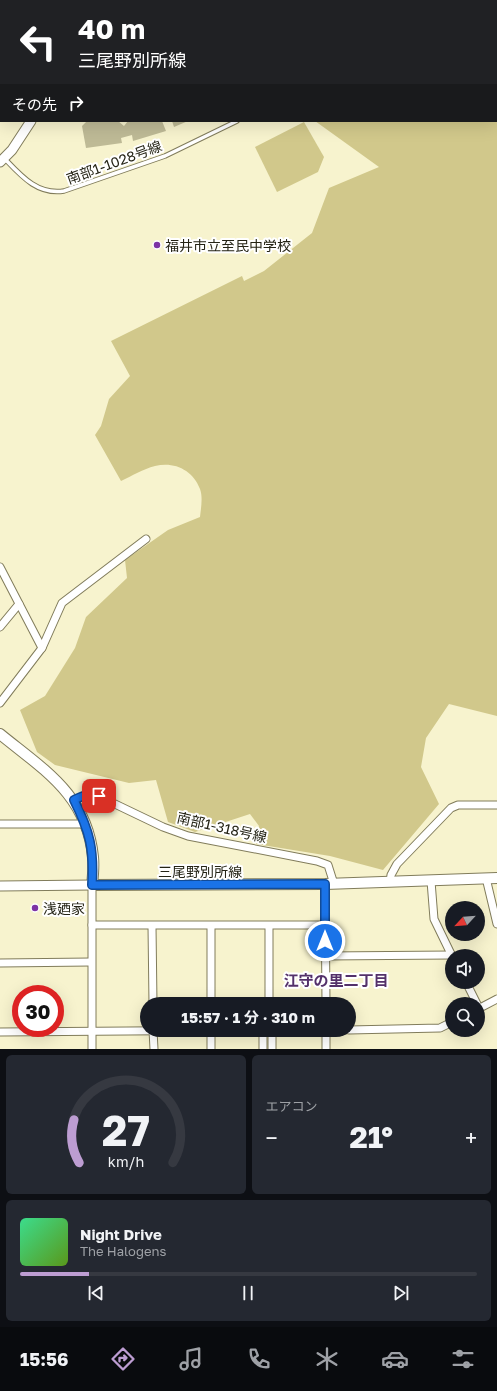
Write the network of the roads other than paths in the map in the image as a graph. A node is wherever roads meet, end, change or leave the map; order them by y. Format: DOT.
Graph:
graph roads {
  1 [pos="30,122"];
  2 [pos="235,122"];
  3 [pos="2,160"];
  4 [pos="146,539"];
  5 [pos="0,567"];
  6 [pos="19,604"];
  7 [pos="0,627"];
  8 [pos="42,648"];
  9 [pos="0,703"];
  10 [pos="0,734"];
  11 [pos="74,800"];
  12 [pos="497,805"];
  13 [pos="0,824"];
  14 [pos="86,824"];
  15 [pos="486,878"];
  16 [pos="497,878"];
  17 [pos="432,881"];
  18 [pos="390,882"];
  19 [pos="329,884"];
  20 [pos="92,885"];
  21 [pos="0,886"];
  22 [pos="497,924"];
  23 [pos="92,925"];
  24 [pos="325,925"];
  25 [pos="152,926"];
  26 [pos="210,926"];
  27 [pos="269,926"];
  28 [pos="448,949"];
  29 [pos="325,956"];
  30 [pos="445,956"];
  31 [pos="92,962"];
  32 [pos="0,963"];
  33 [pos="153,997"];
  34 [pos="211,997"];
  35 [pos="269,997"];
  36 [pos="326,997"];
  37 [pos="497,999"];
  38 [pos="485,1004"];
  39 [pos="445,1026"];
  40 [pos="140,1030"];
  41 [pos="356,1030"];
  42 [pos="92,1031"];
  43 [pos="0,1032"];
  44 [pos="153,1037"];
  45 [pos="211,1037"];
  46 [pos="263,1037"];
  47 [pos="272,1037"];
  48 [pos="326,1037"];
  49 [pos="92,1049"];
  50 [pos="154,1049"];
  51 [pos="211,1049"];
  52 [pos="263,1049"];
  53 [pos="272,1049"];
  54 [pos="326,1049"];
  1 -- 3 [label="street"];
  2 -- 3 [label="lane, 南部1-1028号線"];
  4 -- 8 [label="street"];
  5 -- 6 [label="street"];
  6 -- 7 [label="street"];
  6 -- 8 [label="street"];
  8 -- 9 [label="street"];
  10 -- 11 [label="main road"];
  11 -- 14 [label="main road"];
  11 -- 19 [label="street, 南部1-318号線"];
  12 -- 18 [label="street"];
  13 -- 14 [label="street"];
  14 -- 20 [label="main road"];
  15 -- 16 [label="main road, 三尾野別所線"];
  15 -- 17 [label="main road, 三尾野別所線"];
  15 -- 22 [label="street"];
  17 -- 18 [label="main road, 三尾野別所線"];
  17 -- 28 [label="street"];
  18 -- 19 [label="main road, 三尾野別所線"];
  19 -- 20 [label="main road, 三尾野別所線"];
  19 -- 24 [label="street"];
  20 -- 21 [label="street"];
  20 -- 23 [label="street"];
  23 -- 25 [label="street"];
  23 -- 31 [label="street"];
  24 -- 27 [label="street"];
  24 -- 29 [label="street"];
  25 -- 26 [label="street"];
  25 -- 33 [label="street"];
  26 -- 27 [label="street"];
  26 -- 34 [label="street"];
  27 -- 35 [label="street"];
  29 -- 30 [label="street"];
  29 -- 36 [label="street"];
  31 -- 32 [label="street"];
  31 -- 42 [label="street"];
  37 -- 38 [label="street"];
  39 -- 41 [label="street"];
  40 -- 42 [label="street"];
  42 -- 43 [label="street"];
  42 -- 49 [label="street"];
  44 -- 50 [label="street"];
  45 -- 51 [label="street"];
  46 -- 52 [label="street"];
  47 -- 53 [label="street"];
  48 -- 54 [label="street"];
}
